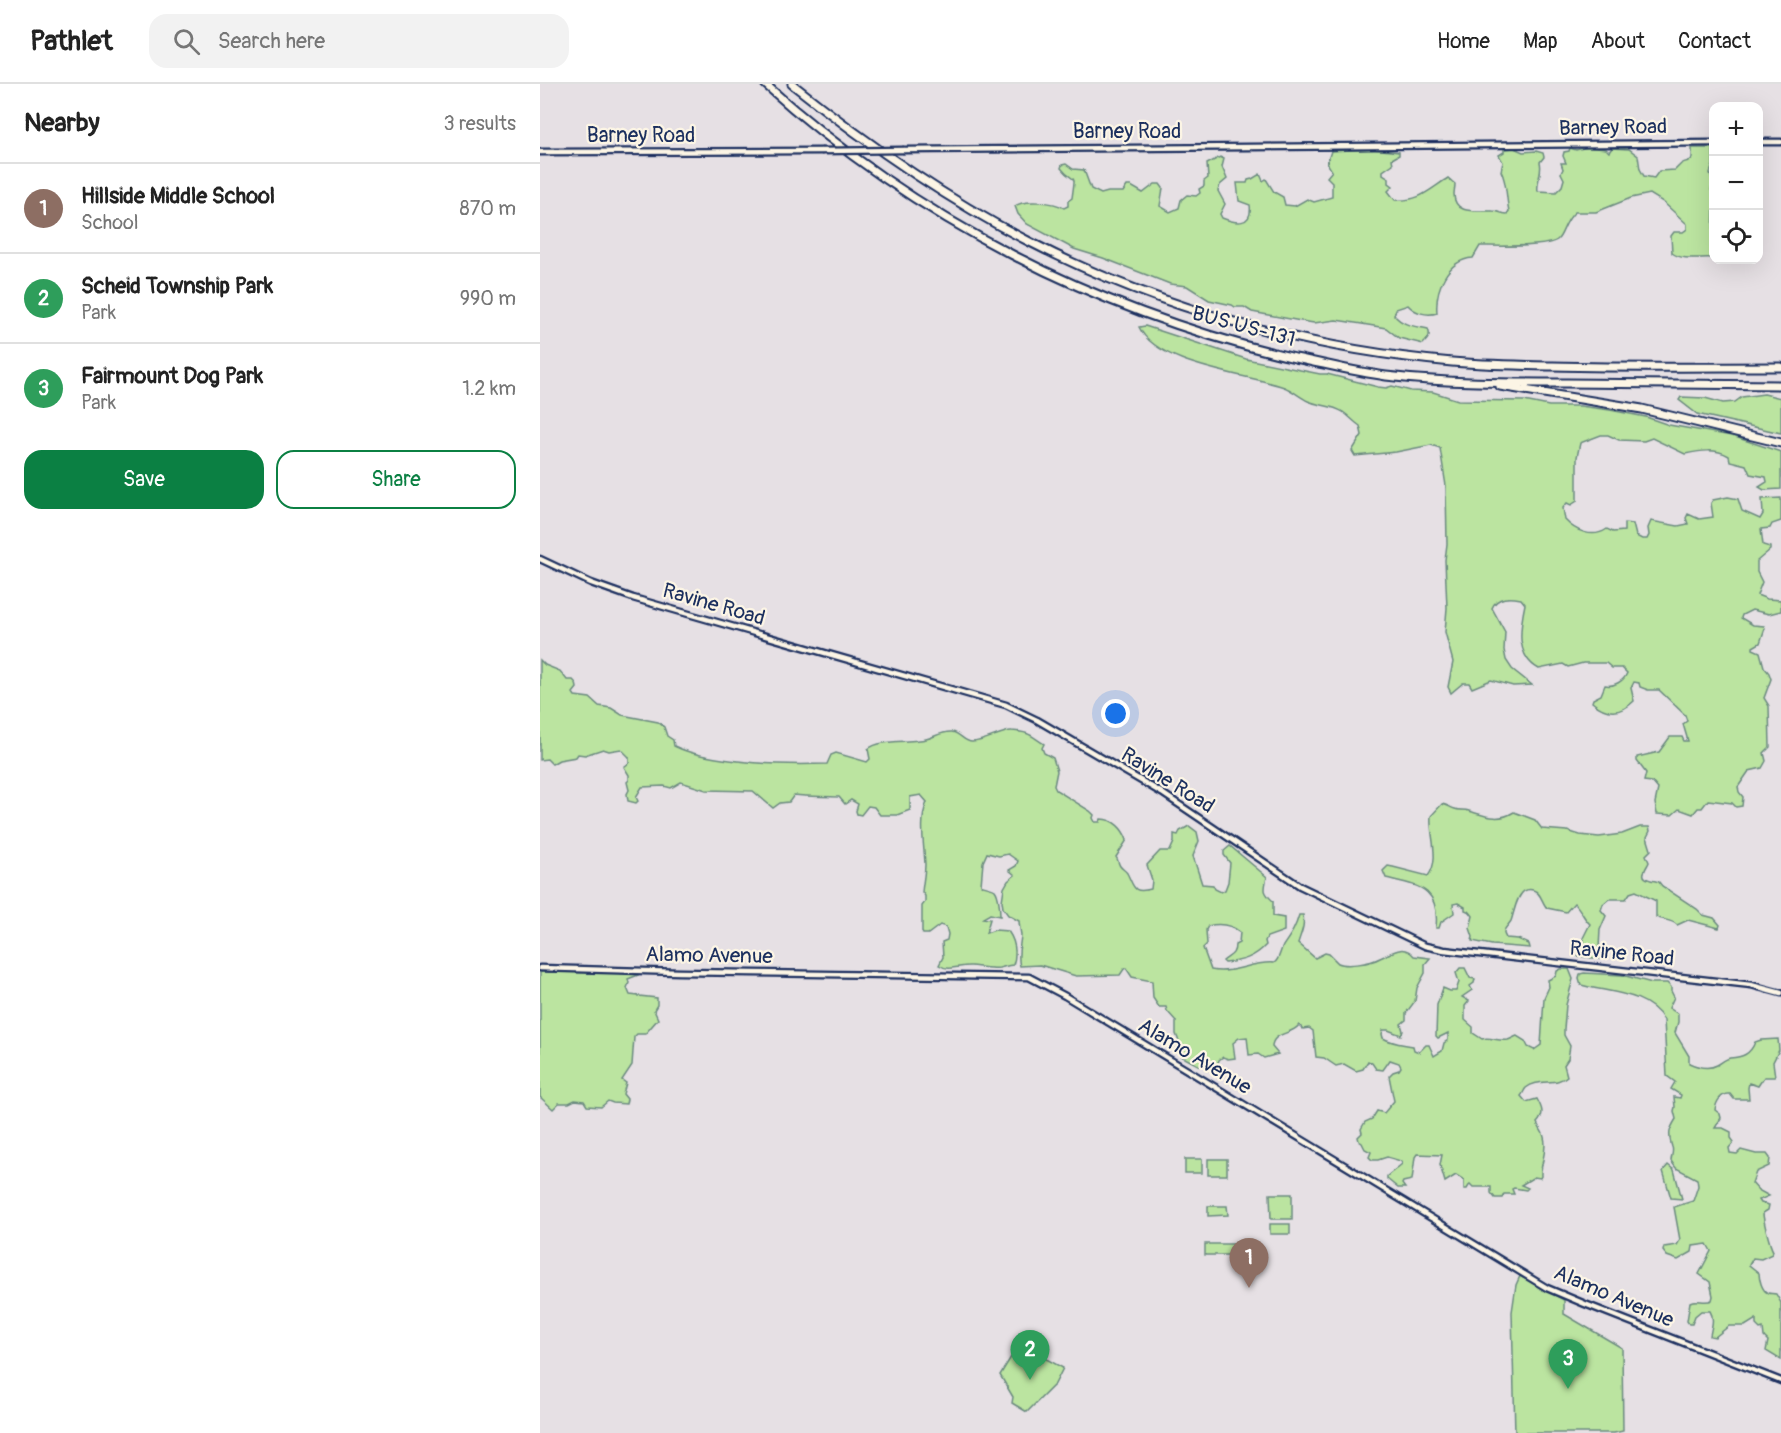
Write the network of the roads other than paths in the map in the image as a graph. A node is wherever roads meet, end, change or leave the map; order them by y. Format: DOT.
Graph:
graph roads {
  1 [pos="765,84"];
  2 [pos="792,84"];
  3 [pos="1709,142"];
  4 [pos="1763,142"];
  5 [pos="1781,142"];
  6 [pos="540,152"];
  7 [pos="1781,367"];
  8 [pos="1476,383"];
  9 [pos="1781,384"];
  10 [pos="1781,443"];
  11 [pos="540,559"];
  12 [pos="540,968"];
  13 [pos="1781,993"];
  14 [pos="1781,1381"];
  1 -- 8 [label="highway, BUS US-131"];
  2 -- 7 [label="highway, BUS US-131"];
  3 -- 6 [label="street, Barney Road, bridge"];
  4 -- 5 [label="street"];
  8 -- 9 [label="highway, BUS US-131"];
  8 -- 10 [label="highway"];
  11 -- 13 [label="street, Ravine Road"];
  12 -- 14 [label="street, Alamo Avenue"];
}
